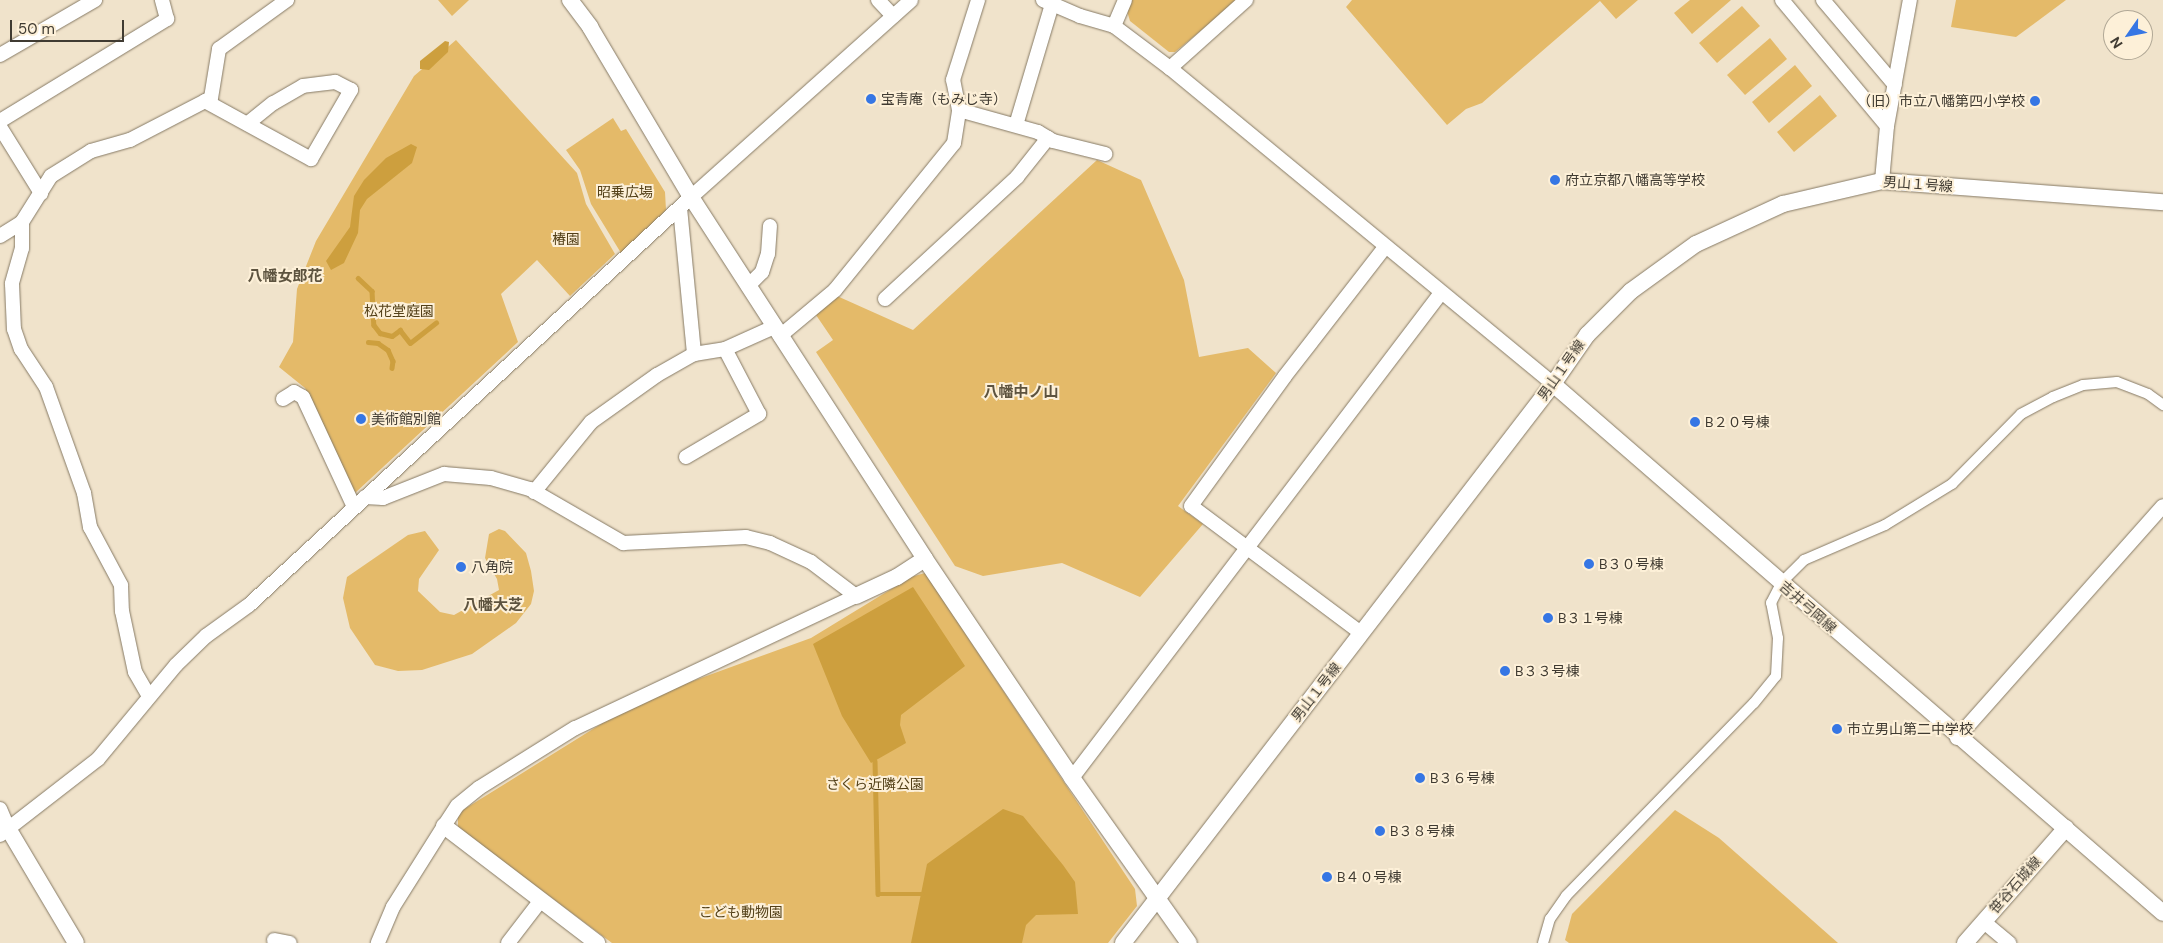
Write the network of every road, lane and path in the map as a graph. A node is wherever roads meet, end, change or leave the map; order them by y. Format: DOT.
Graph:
graph roads {
  1 [pos="95,0"];
  2 [pos="162,0"];
  3 [pos="287,0"];
  4 [pos="570,0"];
  5 [pos="878,0"];
  6 [pos="910,0"];
  7 [pos="978,0"];
  8 [pos="1126,0"];
  9 [pos="1246,0"];
  10 [pos="1782,0"];
  11 [pos="1823,0"];
  12 [pos="1910,0"];
  13 [pos="1048,2"];
  14 [pos="269,5"];
  15 [pos="893,16"];
  16 [pos="1114,26"];
  17 [pos="0,55"];
  18 [pos="1170,68"];
  19 [pos="1895,85"];
  20 [pos="205,101"];
  21 [pos="959,110"];
  22 [pos="0,122"];
  23 [pos="247,124"];
  24 [pos="1016,126"];
  25 [pos="1887,126"];
  26 [pos="0,127"];
  27 [pos="1048,138"];
  28 [pos="1105,154"];
  29 [pos="1882,181"];
  30 [pos="41,193"];
  31 [pos="685,202"];
  32 [pos="2163,202"];
  33 [pos="22,222"];
  34 [pos="770,226"];
  35 [pos="0,236"];
  36 [pos="1385,247"];
  37 [pos="748,286"];
  38 [pos="1440,293"];
  39 [pos="885,299"];
  40 [pos="777,331"];
  41 [pos="725,349"];
  42 [pos="694,354"];
  43 [pos="1552,384"];
  44 [pos="283,399"];
  45 [pos="2163,405"];
  46 [pos="686,457"];
  47 [pos="534,492"];
  48 [pos="365,497"];
  49 [pos="2163,506"];
  50 [pos="354,508"];
  51 [pos="1246,549"];
  52 [pos="925,559"];
  53 [pos="1781,583"];
  54 [pos="856,596"];
  55 [pos="1361,633"];
  56 [pos="149,696"];
  57 [pos="1958,738"];
  58 [pos="1072,778"];
  59 [pos="0,809"];
  60 [pos="444,826"];
  61 [pos="2066,828"];
  62 [pos="5,833"];
  63 [pos="1156,898"];
  64 [pos="541,900"];
  65 [pos="2163,913"];
  66 [pos="1984,922"];
  67 [pos="274,940"];
  68 [pos="76,943"];
  69 [pos="290,943"];
  70 [pos="378,943"];
  71 [pos="508,943"];
  72 [pos="597,943"];
  73 [pos="1122,943"];
  74 [pos="1189,943"];
  75 [pos="1542,943"];
  76 [pos="1965,943"];
  77 [pos="2009,943"];
  1 -- 17 [label="street"];
  2 -- 22 [label="street"];
  3 -- 14 [label="street"];
  4 -- 31 [label="street"];
  5 -- 15 [label="street"];
  6 -- 15 [label="street"];
  7 -- 21 [label="street"];
  8 -- 16 [label="street"];
  9 -- 18 [label="street"];
  10 -- 25 [label="street"];
  11 -- 19 [label="street"];
  12 -- 19 [label="street"];
  13 -- 16 [label="street"];
  13 -- 24 [label="street"];
  14 -- 20 [label="street"];
  15 -- 31 [label="street"];
  16 -- 18 [label="street"];
  18 -- 36 [label="street"];
  19 -- 25 [label="street"];
  20 -- 23 [label="street"];
  20 -- 30 [label="street"];
  21 -- 24 [label="street"];
  21 -- 40 [label="street"];
  23 -- 23 [label="street"];
  24 -- 27 [label="street"];
  25 -- 29 [label="street"];
  26 -- 30 [label="street"];
  27 -- 28 [label="street"];
  27 -- 39 [label="street"];
  29 -- 32 [label="street, 男山１号線"];
  29 -- 43 [label="street, 男山１号線"];
  30 -- 33 [label="street"];
  31 -- 37 [label="street"];
  31 -- 42 [label="street"];
  31 -- 48 [label="street"];
  33 -- 35 [label="street"];
  33 -- 56 [label="street"];
  34 -- 37 [label="street"];
  36 -- 38 [label="street"];
  36 -- 51 [label="street"];
  37 -- 40 [label="street"];
  38 -- 43 [label="street"];
  38 -- 51 [label="street"];
  40 -- 41 [label="street"];
  40 -- 52 [label="street"];
  41 -- 42 [label="street"];
  41 -- 46 [label="street"];
  42 -- 47 [label="street"];
  43 -- 53 [label="street, 吉井弓岡線"];
  43 -- 55 [label="street, 男山１号線"];
  44 -- 50 [label="street"];
  45 -- 53 [label="street"];
  47 -- 48 [label="street"];
  47 -- 54 [label="street"];
  48 -- 50 [label="street"];
  49 -- 57 [label="street"];
  50 -- 56 [label="street"];
  51 -- 55 [label="street"];
  51 -- 58 [label="street"];
  52 -- 54 [label="street"];
  52 -- 58 [label="street"];
  53 -- 57 [label="street, 吉井弓岡線"];
  53 -- 75 [label="street"];
  54 -- 60 [label="street"];
  55 -- 63 [label="street, 男山１号線"];
  56 -- 62 [label="street"];
  57 -- 61 [label="street, 吉井弓岡線"];
  58 -- 63 [label="street"];
  59 -- 62 [label="street"];
  60 -- 64 [label="street"];
  60 -- 70 [label="street"];
  61 -- 65 [label="street, 吉井弓岡線"];
  61 -- 66 [label="street, 笹谷石城線"];
  62 -- 68 [label="street"];
  63 -- 73 [label="street, 男山１号線"];
  63 -- 74 [label="street"];
  64 -- 71 [label="street"];
  64 -- 72 [label="street"];
  66 -- 76 [label="street, 笹谷石城線"];
  66 -- 77 [label="street"];
  67 -- 69 [label="street"];
}
